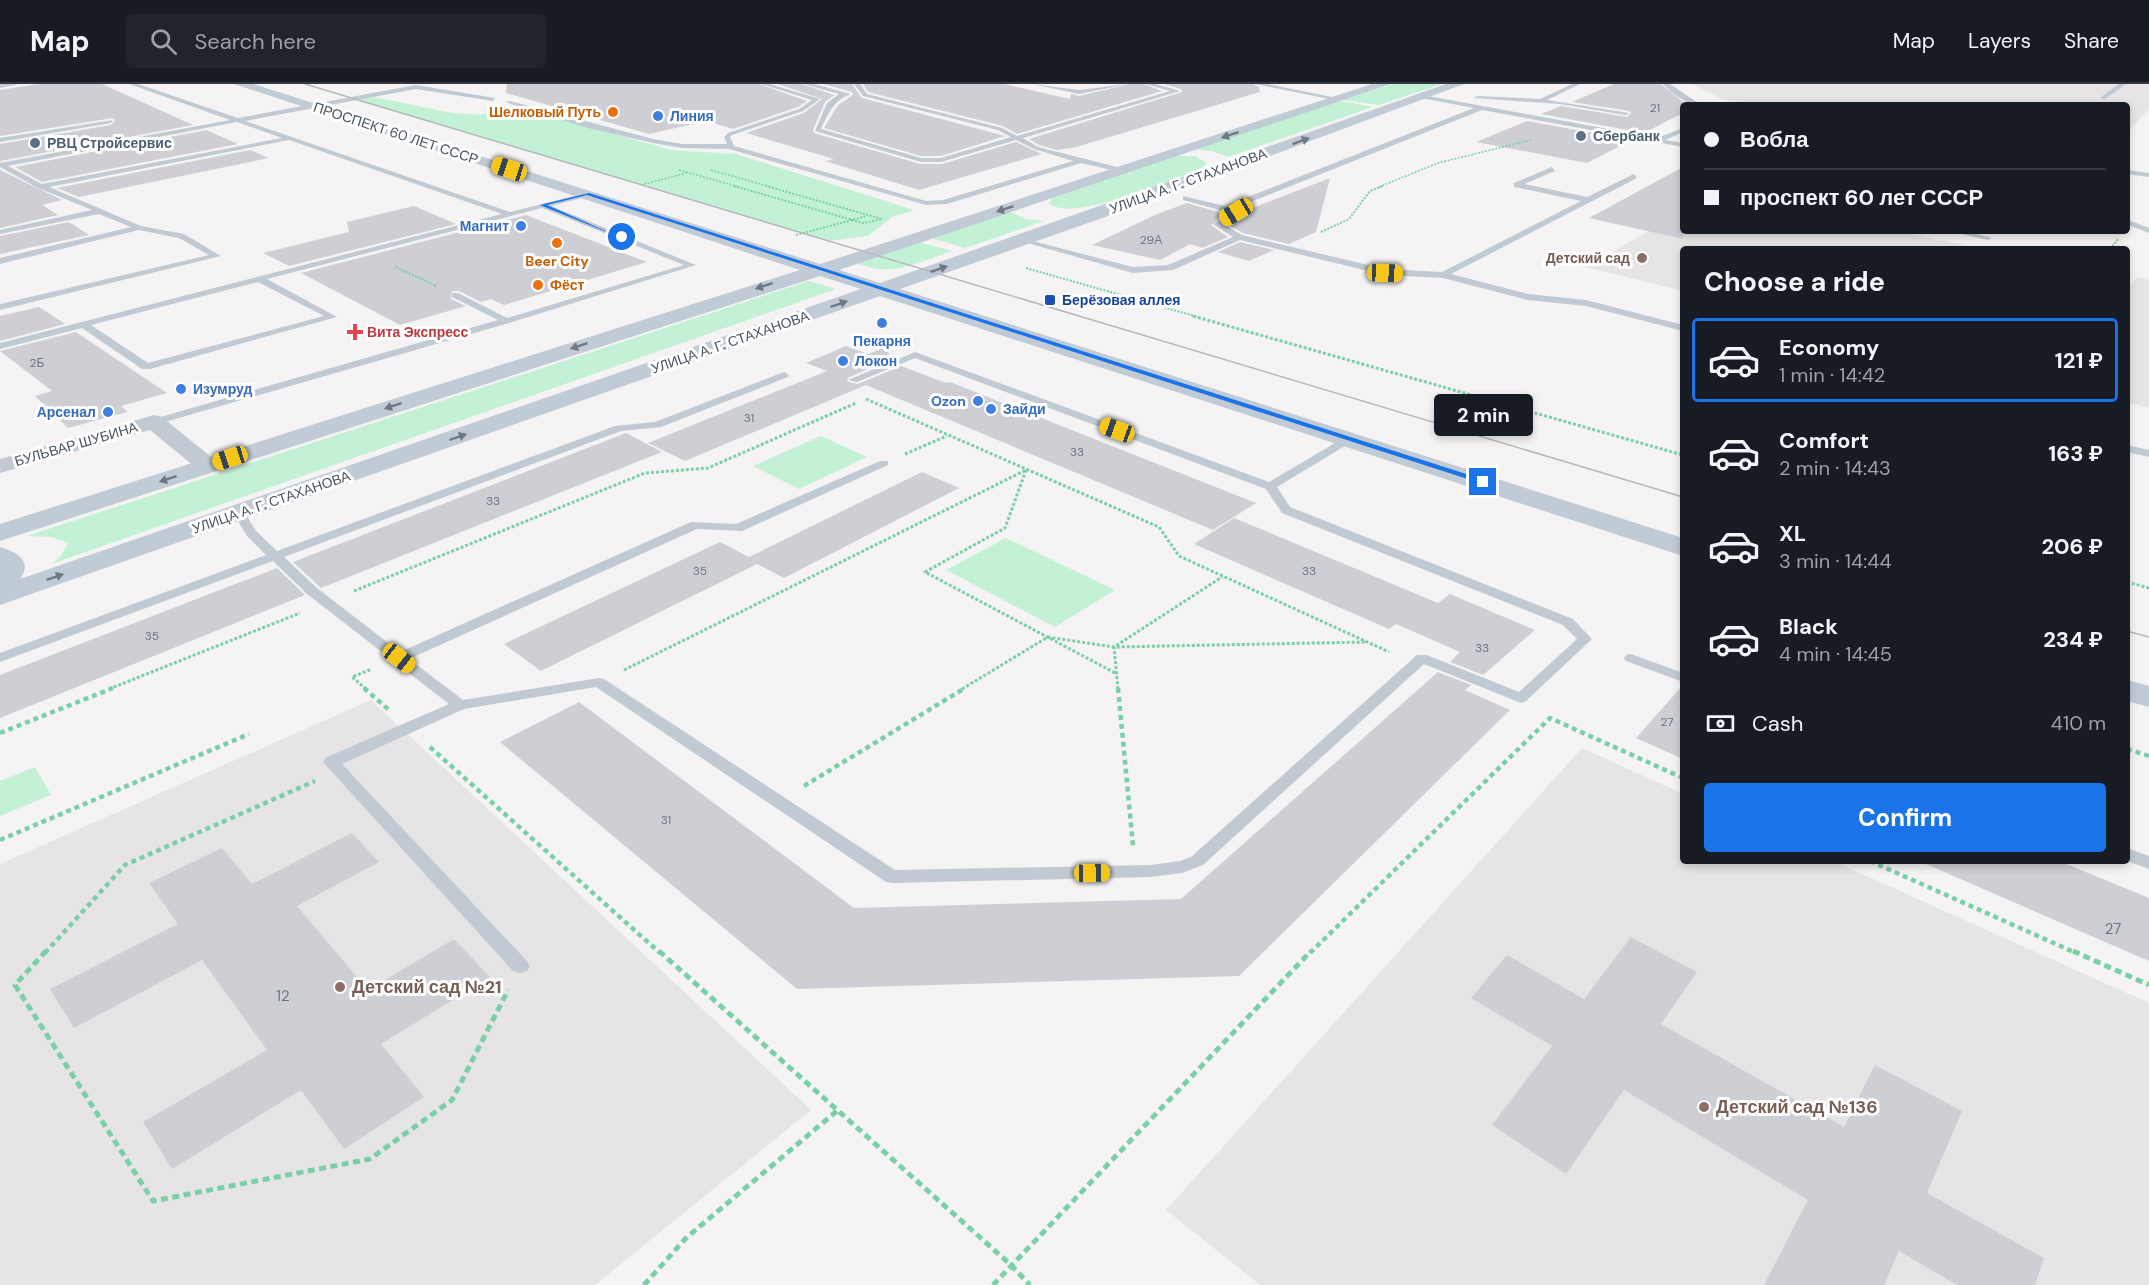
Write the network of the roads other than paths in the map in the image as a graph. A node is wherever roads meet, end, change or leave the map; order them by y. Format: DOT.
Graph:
graph roads {
  1 [pos="16,84"];
  2 [pos="132,84"];
  3 [pos="240,84"];
  4 [pos="408,84"];
  5 [pos="764,84"];
  6 [pos="807,84"];
  7 [pos="857,84"];
  8 [pos="1035,84"];
  9 [pos="1125,84"];
  10 [pos="1149,84"];
  11 [pos="1258,84"];
  12 [pos="1385,84"];
  13 [pos="1458,84"];
  14 [pos="1577,84"];
  15 [pos="1666,84"];
  16 [pos="2123,84"];
  17 [pos="0,86"];
  18 [pos="416,87"];
  19 [pos="842,94"];
  20 [pos="866,94"];
  21 [pos="1423,97"];
  22 [pos="2103,98"];
  23 [pos="493,99"];
  24 [pos="1339,99"];
  25 [pos="1539,101"];
  26 [pos="508,102"];
  27 [pos="1692,102"];
  28 [pos="315,107"];
  29 [pos="1483,107"];
  30 [pos="1626,113"];
  31 [pos="111,120"];
  32 [pos="243,121"];
  33 [pos="1680,131"];
  34 [pos="292,138"];
  35 [pos="1019,138"];
  36 [pos="0,140"];
  37 [pos="1657,140"];
  38 [pos="1680,144"];
  39 [pos="731,145"];
  40 [pos="1165,156"];
  41 [pos="1081,161"];
  42 [pos="0,165"];
  43 [pos="1227,167"];
  44 [pos="1552,169"];
  45 [pos="1122,171"];
  46 [pos="2130,172"];
  47 [pos="2149,175"];
  48 [pos="1634,176"];
  49 [pos="41,186"];
  50 [pos="587,194"];
  51 [pos="1047,196"];
  52 [pos="1186,198"];
  53 [pos="1589,200"];
  54 [pos="542,205"];
  55 [pos="1225,209"];
  56 [pos="100,211"];
  57 [pos="1105,211"];
  58 [pos="507,213"];
  59 [pos="2131,223"];
  60 [pos="139,228"];
  61 [pos="2147,229"];
  62 [pos="0,232"];
  63 [pos="1967,234"];
  64 [pos="1239,237"];
  65 [pos="1988,238"];
  66 [pos="1021,240"];
  67 [pos="0,261"];
  68 [pos="820,268"];
  69 [pos="1443,275"];
  70 [pos="258,278"];
  71 [pos="884,288"];
  72 [pos="455,296"];
  73 [pos="0,307"];
  74 [pos="506,321"];
  75 [pos="84,325"];
  76 [pos="1680,327"];
  77 [pos="0,346"];
  78 [pos="784,375"];
  79 [pos="853,380"];
  80 [pos="154,422"];
  81 [pos="1349,439"];
  82 [pos="2130,449"];
  83 [pos="2149,454"];
  84 [pos="884,463"];
  85 [pos="0,466"];
  86 [pos="208,466"];
  87 [pos="1270,486"];
  88 [pos="239,513"];
  89 [pos="0,533"];
  90 [pos="1680,545"];
  91 [pos="275,555"];
  92 [pos="0,556"];
  93 [pos="0,585"];
  94 [pos="0,596"];
  95 [pos="1585,639"];
  96 [pos="1600,645"];
  97 [pos="0,658"];
  98 [pos="399,658"];
  99 [pos="1631,658"];
  100 [pos="1680,677"];
  101 [pos="2130,691"];
  102 [pos="2149,697"];
  103 [pos="460,705"];
  104 [pos="2130,855"];
  105 [pos="2149,863"];
  106 [pos="520,966"];
  1 -- 17 [label="lane"];
  2 -- 32 [label="lane"];
  3 -- 28 [label="main road, ПРОСПЕКТ 60 ЛЕТ СССР"];
  4 -- 18 [label="lane"];
  5 -- 39 [label="lane"];
  6 -- 19 [label="lane"];
  7 -- 20 [label="lane"];
  8 -- 9 [label="lane"];
  10 -- 35 [label="lane"];
  11 -- 24 [label="lane"];
  12 -- 24 [label="main road, УЛИЦА А. Г. СТАХАНОВА"];
  13 -- 21 [label="main road, УЛИЦА А. Г. СТАХАНОВА"];
  14 -- 25 [label="lane"];
  15 -- 27 [label="lane"];
  16 -- 22 [label="lane"];
  18 -- 23 [label="lane"];
  18 -- 28 [label="lane"];
  19 -- 20 [label="lane"];
  19 -- 35 [label="lane"];
  20 -- 35 [label="lane"];
  21 -- 25 [label="lane"];
  21 -- 29 [label="lane"];
  43 -- 21 [label="main road, УЛИЦА А. Г. СТАХАНОВА, one-way"];
  24 -- 40 [label="main road, УЛИЦА А. Г. СТАХАНОВА, one-way"];
  25 -- 30 [label="lane"];
  26 -- 39 [label="lane"];
  28 -- 32 [label="lane"];
  28 -- 50 [label="main road, ПРОСПЕКТ 60 ЛЕТ СССР"];
  29 -- 37 [label="lane"];
  29 -- 55 [label="lane"];
  31 -- 36 [label="lane"];
  32 -- 34 [label="lane"];
  32 -- 42 [label="lane"];
  33 -- 37 [label="lane"];
  34 -- 49 [label="lane"];
  34 -- 58 [label="lane"];
  35 -- 41 [label="lane"];
  37 -- 38 [label="lane"];
  39 -- 41 [label="lane"];
  40 -- 43 [label="main road"];
  40 -- 45 [label="main road, УЛИЦА А. Г. СТАХАНОВА"];
  41 -- 45 [label="lane"];
  42 -- 49 [label="lane"];
  43 -- 57 [label="main road, УЛИЦА А. Г. СТАХАНОВА"];
  44 -- 53 [label="lane"];
  45 -- 51 [label="main road, УЛИЦА А. Г. СТАХАНОВА"];
  46 -- 47 [label="lane"];
  48 -- 53 [label="lane"];
  49 -- 56 [label="lane"];
  50 -- 54 [label="lane"];
  50 -- 68 [label="main road, ПРОСПЕКТ 60 ЛЕТ СССР"];
  51 -- 57 [label="main road"];
  51 -- 68 [label="main road, УЛИЦА А. Г. СТАХАНОВА, one-way"];
  52 -- 55 [label="lane"];
  53 -- 69 [label="lane"];
  54 -- 58 [label="lane"];
  54 -- 74 [label="lane"];
  55 -- 64 [label="lane"];
  56 -- 60 [label="lane"];
  56 -- 62 [label="lane"];
  57 -- 66 [label="main road, УЛИЦА А. Г. СТАХАНОВА"];
  58 -- 70 [label="lane"];
  59 -- 61 [label="lane"];
  60 -- 67 [label="lane"];
  60 -- 73 [label="lane"];
  63 -- 65 [label="lane"];
  64 -- 66 [label="lane"];
  64 -- 69 [label="lane"];
  71 -- 66 [label="main road, УЛИЦА А. Г. СТАХАНОВА, one-way"];
  68 -- 71 [label="main road, ПРОСПЕКТ 60 ЛЕТ СССР"];
  68 -- 86 [label="main road, УЛИЦА А. Г. СТАХАНОВА, one-way"];
  69 -- 76 [label="lane"];
  70 -- 75 [label="lane"];
  70 -- 75 [label="lane"];
  71 -- 81 [label="main road, ПРОСПЕКТ 60 ЛЕТ СССР"];
  88 -- 71 [label="main road, УЛИЦА А. Г. СТАХАНОВА, one-way"];
  72 -- 74 [label="lane"];
  74 -- 80 [label="lane"];
  75 -- 77 [label="lane"];
  78 -- 91 [label="lane"];
  79 -- 87 [label="lane"];
  80 -- 85 [label="street, БУЛЬВАР ШУБИНА"];
  80 -- 86 [label="street, БУЛЬВАР ШУБИНА"];
  81 -- 87 [label="lane"];
  81 -- 90 [label="main road, ПРОСПЕКТ 60 ЛЕТ СССР"];
  82 -- 83 [label="lane"];
  84 -- 98 [label="lane"];
  86 -- 89 [label="main road, УЛИЦА А. Г. СТАХАНОВА, one-way"];
  87 -- 95 [label="lane"];
  88 -- 91 [label="lane"];
  94 -- 88 [label="main road, УЛИЦА А. Г. СТАХАНОВА, one-way"];
  91 -- 97 [label="lane"];
  91 -- 98 [label="lane"];
  92 -- 93 [label="main road"];
  95 -- 96 [label="lane"];
  95 -- 103 [label="lane"];
  98 -- 103 [label="lane"];
  99 -- 100 [label="lane"];
  101 -- 102 [label="main road"];
  103 -- 106 [label="lane"];
  104 -- 105 [label="lane"];
}
